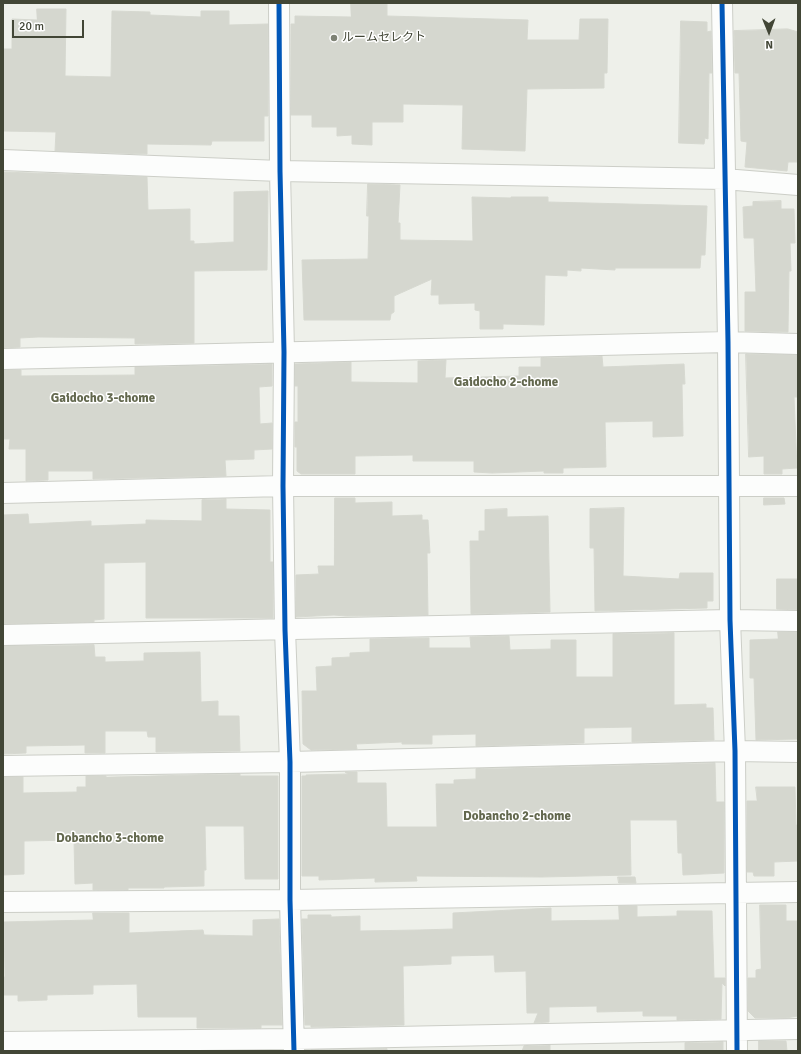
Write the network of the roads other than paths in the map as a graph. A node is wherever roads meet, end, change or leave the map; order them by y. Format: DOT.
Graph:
graph roads {
  1 [pos="279,3"];
  2 [pos="722,3"];
  3 [pos="3,160"];
  4 [pos="280,171"];
  5 [pos="724,179"];
  6 [pos="798,185"];
  7 [pos="728,342"];
  8 [pos="798,344"];
  9 [pos="284,352"];
  10 [pos="3,359"];
  11 [pos="283,486"];
  12 [pos="730,486"];
  13 [pos="798,486"];
  14 [pos="3,493"];
  15 [pos="730,620"];
  16 [pos="798,621"];
  17 [pos="285,630"];
  18 [pos="3,635"];
  19 [pos="735,751"];
  20 [pos="798,752"];
  21 [pos="290,762"];
  22 [pos="3,766"];
  23 [pos="735,892"];
  24 [pos="798,892"];
  25 [pos="290,900"];
  26 [pos="3,902"];
  27 [pos="798,1029"];
  28 [pos="736,1030"];
  29 [pos="3,1042"];
  30 [pos="294,1045"];
  31 [pos="737,1051"];
  1 -- 4 [label="street"];
  2 -- 5 [label="street"];
  3 -- 4 [label="street"];
  4 -- 5 [label="street"];
  4 -- 9 [label="street"];
  5 -- 6 [label="street"];
  5 -- 7 [label="street"];
  7 -- 8 [label="street"];
  7 -- 9 [label="street"];
  7 -- 12 [label="street"];
  9 -- 10 [label="street"];
  9 -- 11 [label="street"];
  11 -- 12 [label="street"];
  11 -- 14 [label="street"];
  11 -- 17 [label="street"];
  12 -- 13 [label="street"];
  12 -- 15 [label="street"];
  15 -- 16 [label="street"];
  15 -- 17 [label="street"];
  15 -- 19 [label="street"];
  17 -- 18 [label="street"];
  17 -- 21 [label="street"];
  19 -- 20 [label="street"];
  19 -- 21 [label="street"];
  19 -- 23 [label="street"];
  21 -- 22 [label="street"];
  21 -- 25 [label="street"];
  23 -- 24 [label="street"];
  23 -- 25 [label="street"];
  23 -- 28 [label="street"];
  25 -- 26 [label="street"];
  25 -- 30 [label="street"];
  27 -- 28 [label="street"];
  28 -- 30 [label="street"];
  28 -- 31 [label="street"];
  29 -- 30 [label="street"];
}
